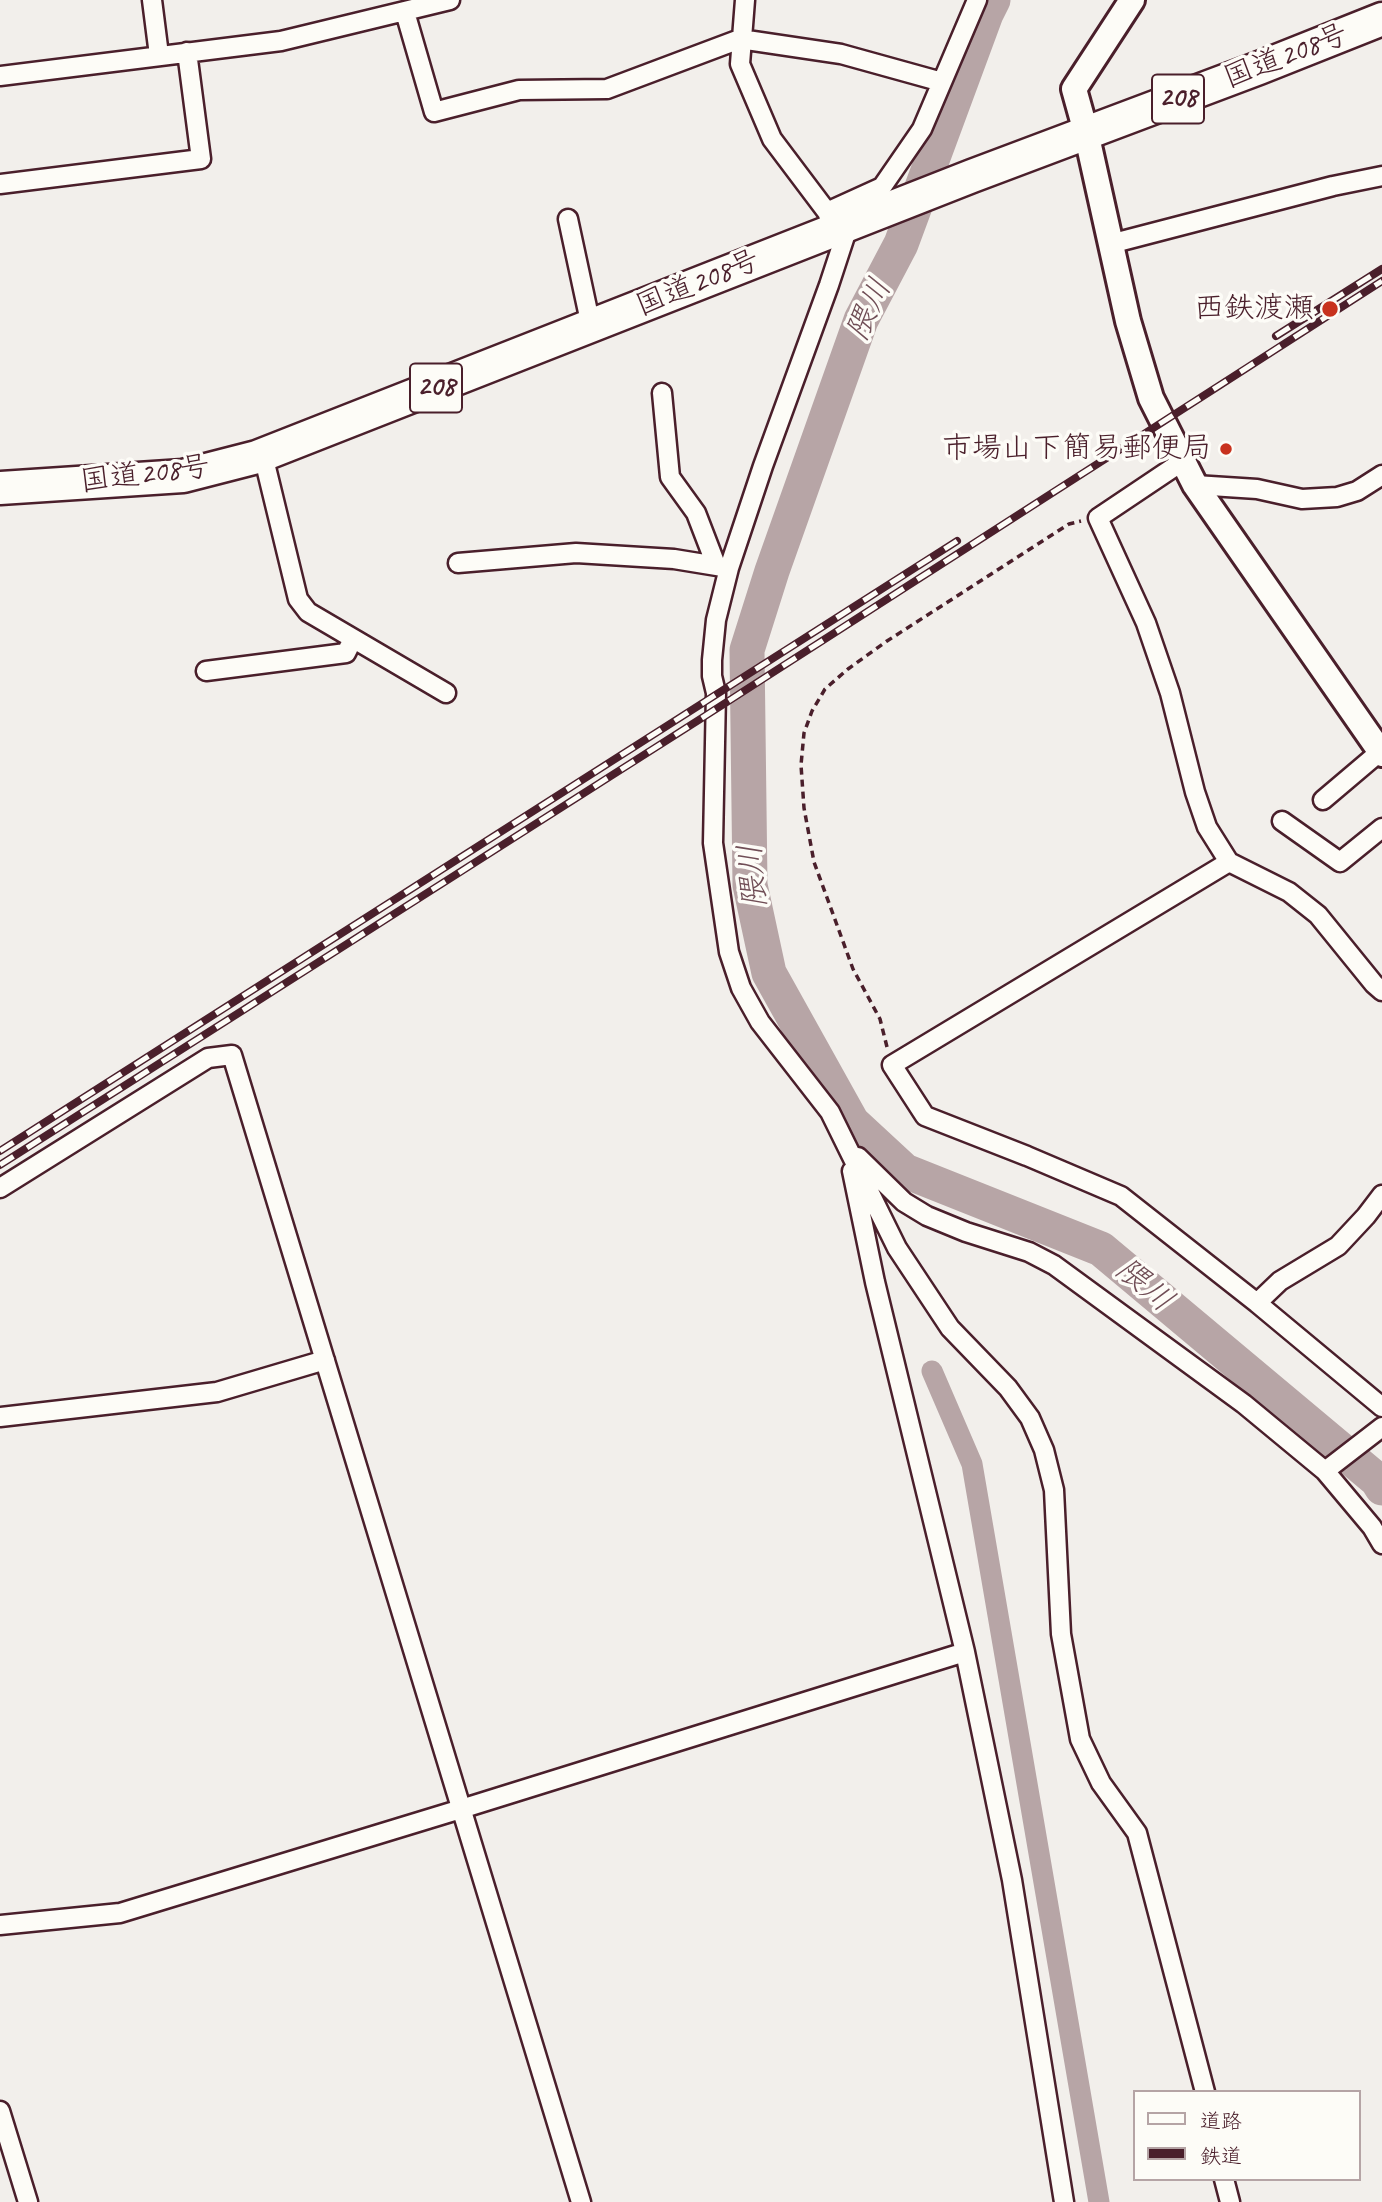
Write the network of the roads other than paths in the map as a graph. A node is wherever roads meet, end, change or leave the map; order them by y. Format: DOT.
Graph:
graph roads {
  1 [pos="152,0"];
  2 [pos="450,0"];
  3 [pos="745,0"];
  4 [pos="977,0"];
  5 [pos="1132,0"];
  6 [pos="405,12"];
  7 [pos="1382,19"];
  8 [pos="740,39"];
  9 [pos="187,52"];
  10 [pos="159,55"];
  11 [pos="0,76"];
  12 [pos="942,82"];
  13 [pos="1086,132"];
  14 [pos="1382,176"];
  15 [pos="0,184"];
  16 [pos="568,219"];
  17 [pos="841,222"];
  18 [pos="1110,244"];
  19 [pos="591,326"];
  20 [pos="662,393"];
  21 [pos="263,456"];
  22 [pos="1183,461"];
  23 [pos="1382,475"];
  24 [pos="1195,485"];
  25 [pos="0,488"];
  26 [pos="458,562"];
  27 [pos="722,566"];
  28 [pos="354,639"];
  29 [pos="206,671"];
  30 [pos="446,693"];
  31 [pos="1381,751"];
  32 [pos="1323,800"];
  33 [pos="1282,821"];
  34 [pos="1382,828"];
  35 [pos="1229,862"];
  36 [pos="1382,990"];
  37 [pos="848,1147"];
  38 [pos="0,1188"];
  39 [pos="1382,1195"];
  40 [pos="1257,1303"];
  41 [pos="325,1360"];
  42 [pos="1382,1407"];
  43 [pos="0,1417"];
  44 [pos="1382,1427"];
  45 [pos="1331,1467"];
  46 [pos="1382,1544"];
  47 [pos="965,1652"];
  48 [pos="461,1810"];
  49 [pos="0,1925"];
  50 [pos="1204,2090"];
  51 [pos="0,2111"];
  52 [pos="1225,2181"];
  53 [pos="28,2202"];
  54 [pos="581,2202"];
  55 [pos="1064,2202"];
  56 [pos="1230,2202"];
  1 -- 10 [label="street"];
  2 -- 6 [label="street"];
  3 -- 8 [label="street"];
  4 -- 12 [label="street"];
  5 -- 13 [label="street"];
  6 -- 8 [label="street"];
  6 -- 9 [label="street"];
  7 -- 13 [label="highway, 国道208号 / 208"];
  8 -- 12 [label="street"];
  8 -- 17 [label="street"];
  9 -- 10 [label="street"];
  9 -- 15 [label="street"];
  10 -- 11 [label="street"];
  12 -- 17 [label="street"];
  13 -- 17 [label="highway, 国道208号 / 208"];
  13 -- 18 [label="street"];
  14 -- 18 [label="street"];
  16 -- 19 [label="street"];
  17 -- 19 [label="highway, 国道208号 / 208"];
  17 -- 27 [label="street"];
  18 -- 22 [label="street"];
  19 -- 21 [label="highway, 国道208号 / 208"];
  20 -- 27 [label="street"];
  21 -- 25 [label="highway, 国道208号 / 208"];
  21 -- 28 [label="street"];
  22 -- 24 [label="street"];
  22 -- 35 [label="street"];
  23 -- 24 [label="street"];
  24 -- 31 [label="street"];
  26 -- 27 [label="street"];
  27 -- 37 [label="street"];
  28 -- 29 [label="street"];
  28 -- 30 [label="street"];
  31 -- 32 [label="street"];
  33 -- 34 [label="street"];
  35 -- 36 [label="street"];
  35 -- 40 [label="street"];
  37 -- 45 [label="street"];
  37 -- 47 [label="street"];
  37 -- 50 [label="street"];
  38 -- 41 [label="street"];
  39 -- 40 [label="street"];
  40 -- 42 [label="street"];
  41 -- 43 [label="street"];
  41 -- 48 [label="street"];
  44 -- 45 [label="street"];
  45 -- 46 [label="street"];
  47 -- 48 [label="street"];
  47 -- 55 [label="street"];
  48 -- 49 [label="street"];
  48 -- 54 [label="street"];
  51 -- 53 [label="street"];
  52 -- 56 [label="street"];
}
